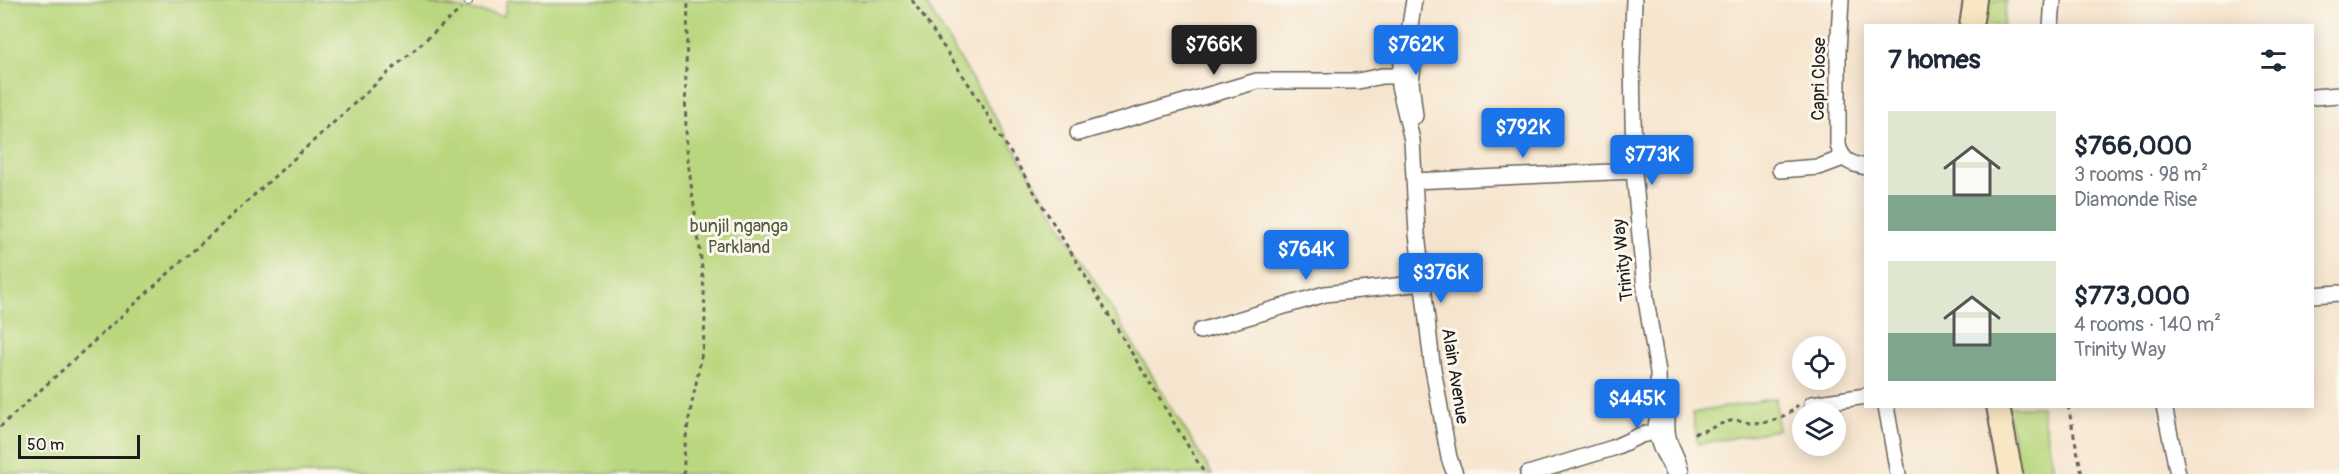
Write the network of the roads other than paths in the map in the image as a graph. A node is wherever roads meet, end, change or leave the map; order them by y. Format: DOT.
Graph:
graph roads {
  1 [pos="1634,0"];
  2 [pos="1841,0"];
  3 [pos="1962,0"];
  4 [pos="1975,0"];
  5 [pos="2053,0"];
  6 [pos="1413,6"];
  7 [pos="1960,24"];
  8 [pos="1971,24"];
  9 [pos="2051,24"];
  10 [pos="1403,81"];
  11 [pos="2339,95"];
  12 [pos="2314,97"];
  13 [pos="1078,133"];
  14 [pos="1843,158"];
  15 [pos="1864,167"];
  16 [pos="1780,170"];
  17 [pos="1634,171"];
  18 [pos="1414,181"];
  19 [pos="1422,283"];
  20 [pos="2339,293"];
  21 [pos="2314,295"];
  22 [pos="1200,331"];
  23 [pos="1864,396"];
  24 [pos="1815,402"];
  25 [pos="1886,408"];
  26 [pos="1998,408"];
  27 [pos="2164,408"];
  28 [pos="1660,437"];
  29 [pos="1455,474"];
  30 [pos="1528,474"];
  31 [pos="1675,474"];
  32 [pos="1681,474"];
  33 [pos="1898,474"];
  34 [pos="2012,474"];
  35 [pos="2178,474"];
  1 -- 17 [label="street, Trinity Way"];
  2 -- 14 [label="street, Capri Close"];
  3 -- 7 [label="street"];
  4 -- 8 [label="street"];
  5 -- 9 [label="street"];
  6 -- 10 [label="street, Alain Avenue"];
  10 -- 13 [label="street"];
  10 -- 18 [label="street, Alain Avenue"];
  11 -- 12 [label="street"];
  14 -- 15 [label="street"];
  14 -- 16 [label="street"];
  17 -- 18 [label="street"];
  17 -- 28 [label="street, Trinity Way"];
  18 -- 19 [label="street, Alain Avenue"];
  19 -- 22 [label="street"];
  19 -- 29 [label="street, Alain Avenue"];
  20 -- 21 [label="street"];
  23 -- 24 [label="street"];
  25 -- 33 [label="street"];
  26 -- 34 [label="street"];
  27 -- 35 [label="street"];
  28 -- 30 [label="street"];
  28 -- 31 [label="street, Trinity Way"];
  28 -- 32 [label="street, Trinity Way"];
}
